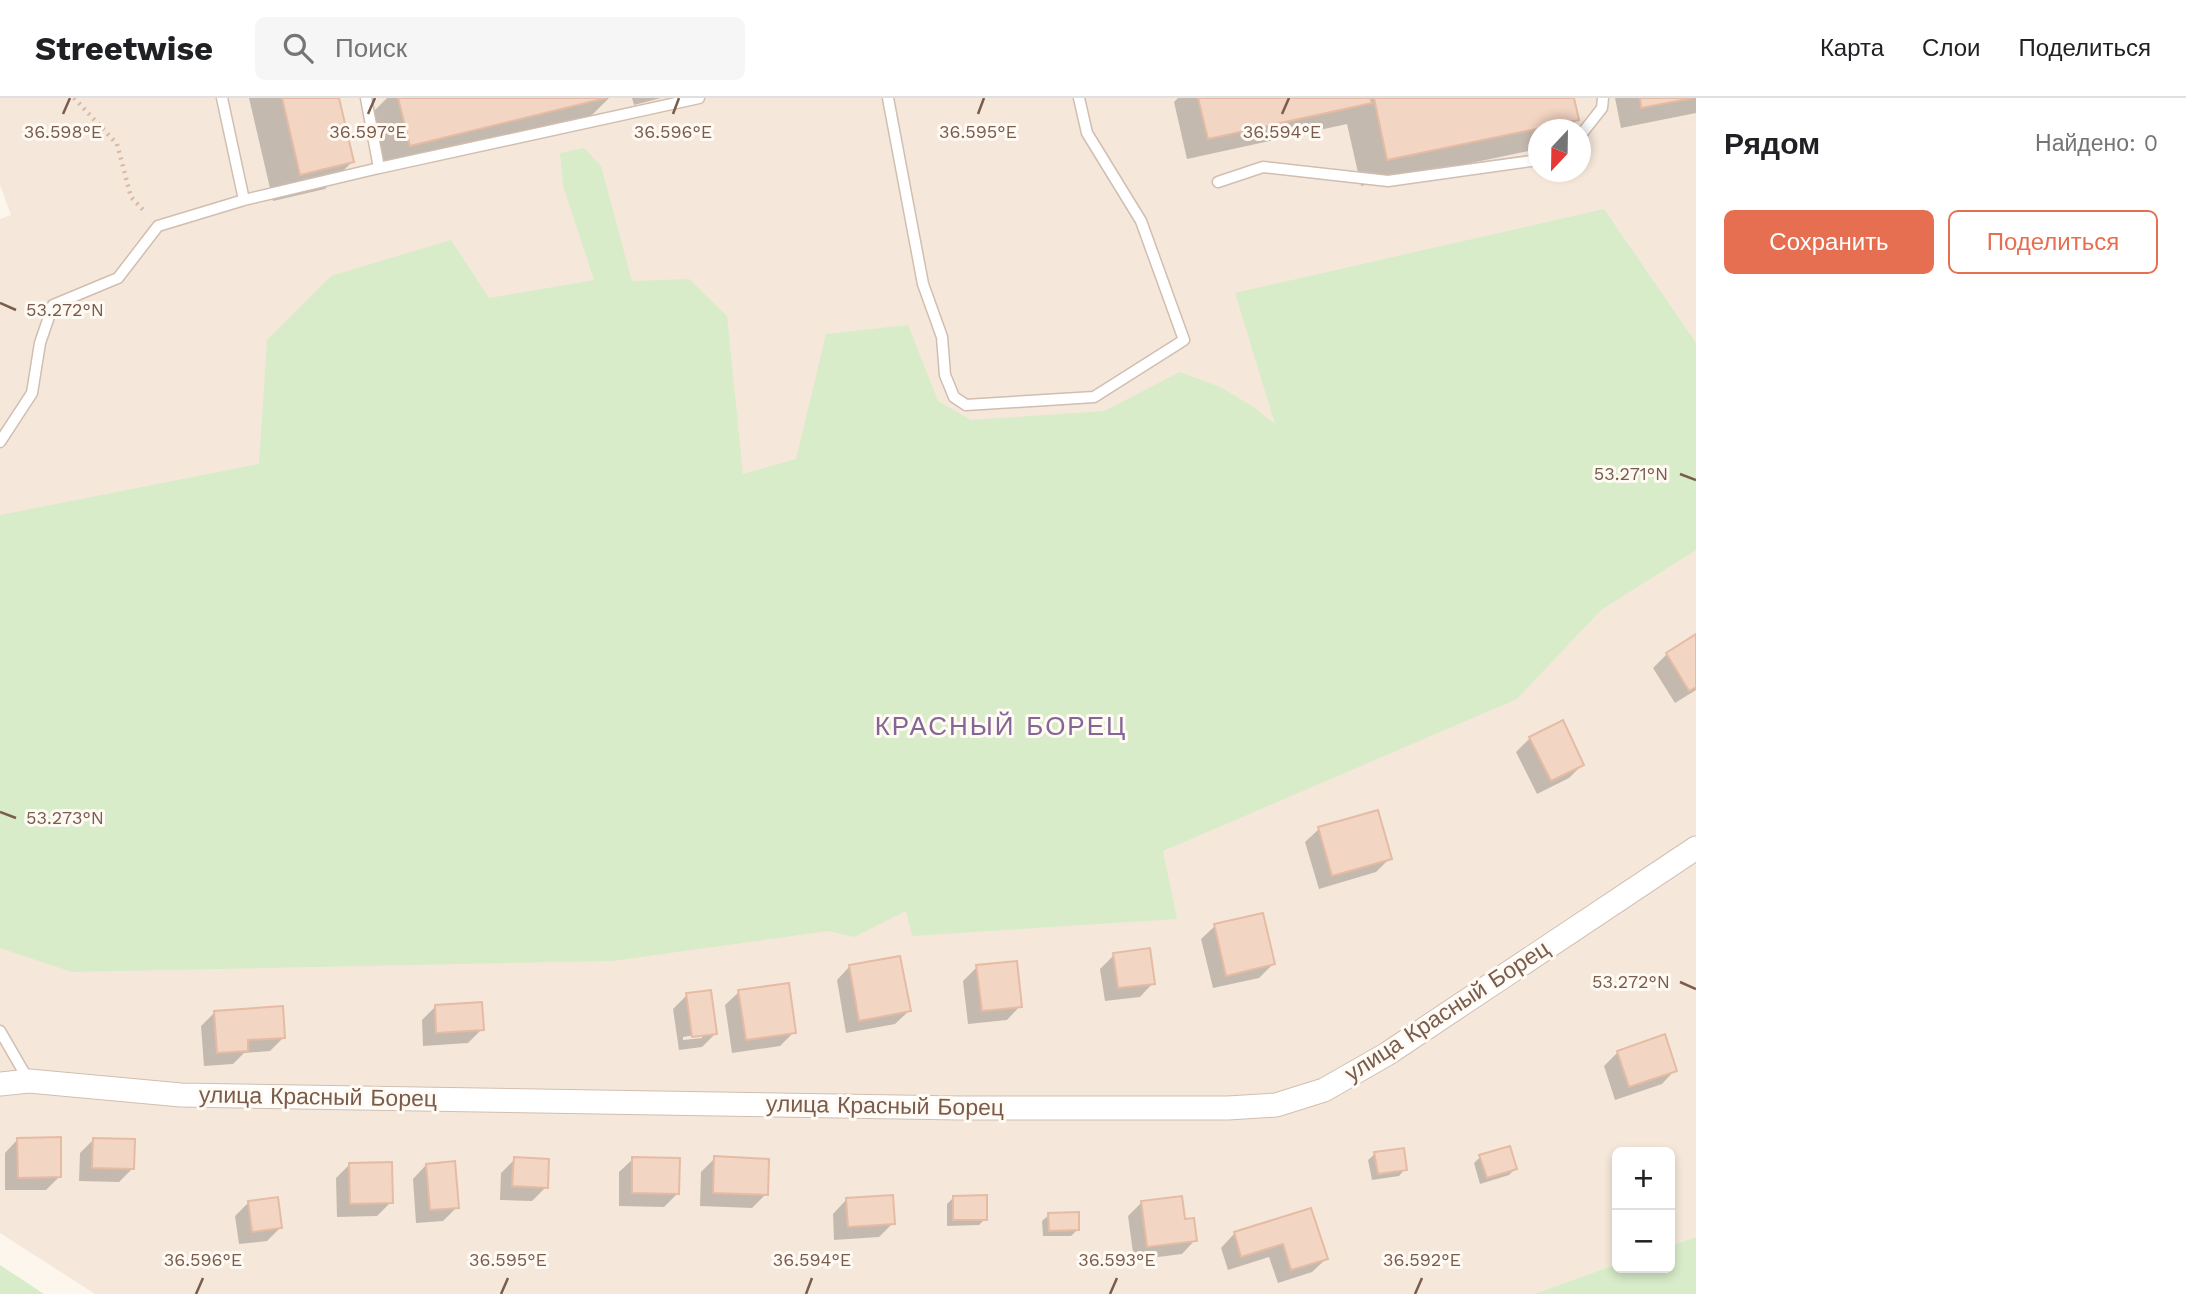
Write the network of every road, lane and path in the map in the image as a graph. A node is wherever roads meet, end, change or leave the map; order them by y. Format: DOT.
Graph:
graph roads {
  1 [pos="74,98"];
  2 [pos="222,98"];
  3 [pos="366,98"];
  4 [pos="699,98"];
  5 [pos="888,98"];
  6 [pos="1079,98"];
  7 [pos="1603,98"];
  8 [pos="1591,122"];
  9 [pos="1528,161"];
  10 [pos="379,168"];
  11 [pos="1218,182"];
  12 [pos="244,200"];
  13 [pos="158,226"];
  14 [pos="0,442"];
  15 [pos="1696,848"];
  16 [pos="0,1031"];
  17 [pos="29,1081"];
  18 [pos="0,1084"];
  1 -- 13 [label="path"];
  2 -- 12 [label="lane"];
  3 -- 10 [label="lane"];
  4 -- 10 [label="lane"];
  5 -- 6 [label="lane"];
  7 -- 8 [label="lane"];
  9 -- 11 [label="lane"];
  10 -- 12 [label="lane"];
  12 -- 13 [label="lane"];
  13 -- 14 [label="lane"];
  15 -- 17 [label="street, улица Красный Борец"];
  16 -- 17 [label="lane"];
  17 -- 18 [label="street, улица Красный Борец"];
}
